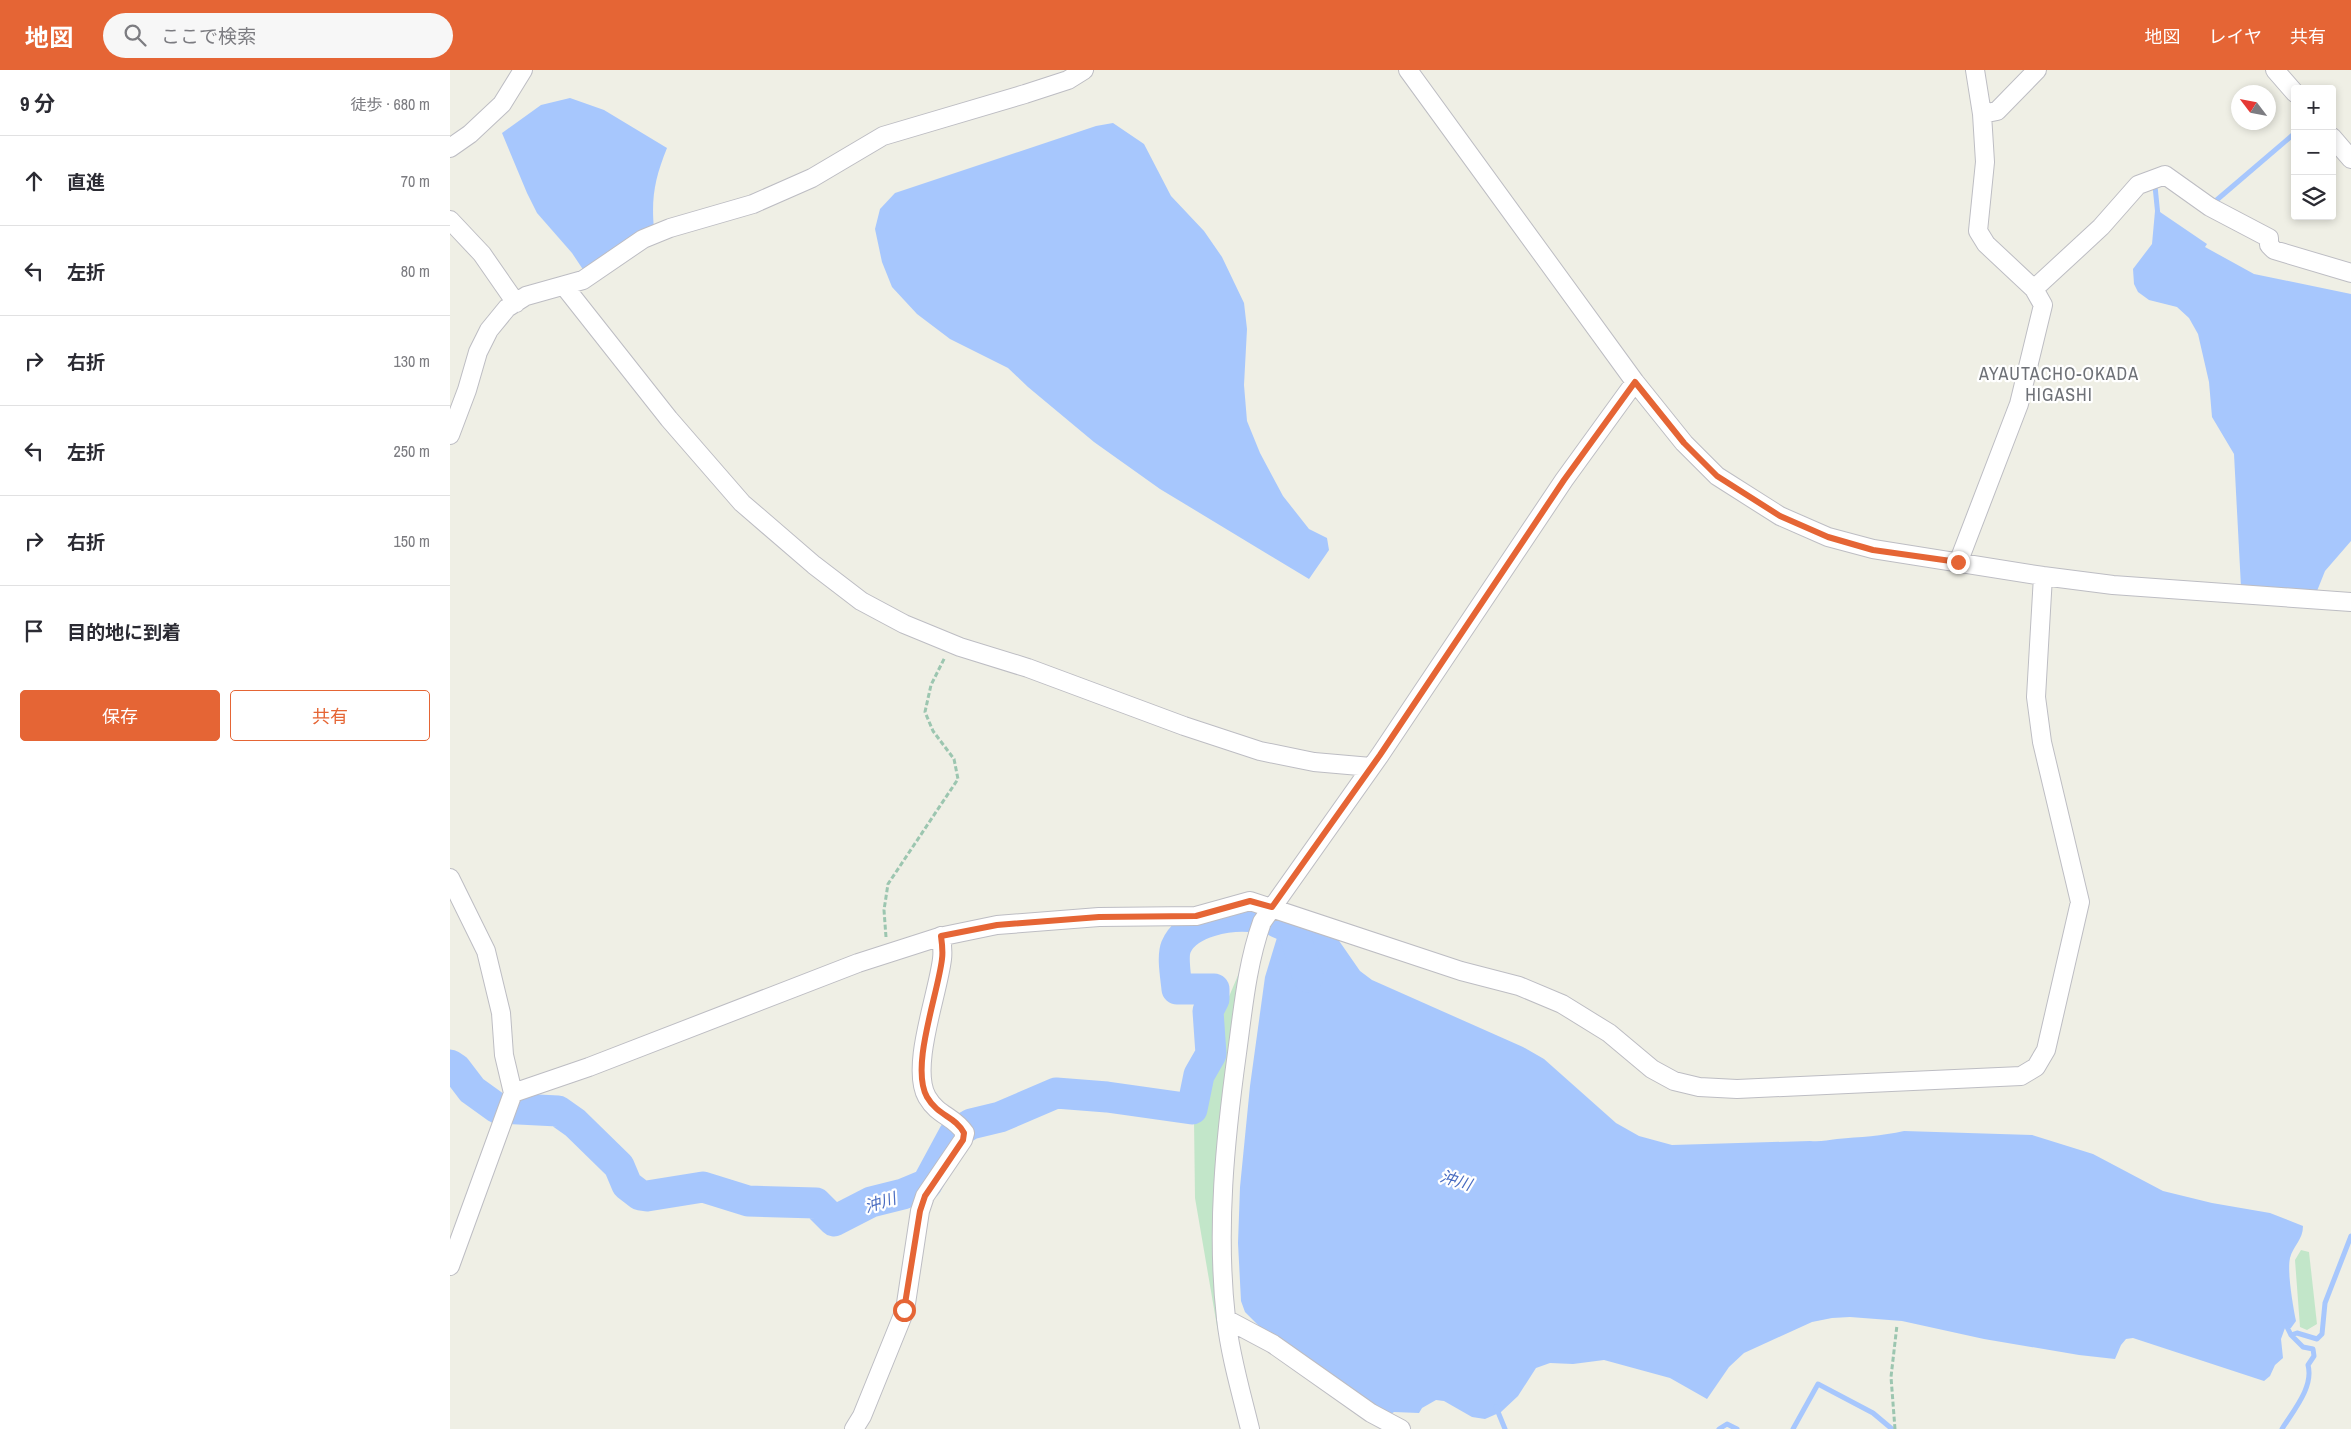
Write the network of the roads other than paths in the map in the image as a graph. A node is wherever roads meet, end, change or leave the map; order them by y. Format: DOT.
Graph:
graph roads {
  1 [pos="523,70"];
  2 [pos="1084,70"];
  3 [pos="1408,70"];
  4 [pos="1974,70"];
  5 [pos="2037,70"];
  6 [pos="2276,70"];
  7 [pos="2291,88"];
  8 [pos="1982,114"];
  9 [pos="2336,142"];
  10 [pos="450,148"];
  11 [pos="2351,159"];
  12 [pos="450,220"];
  13 [pos="2351,273"];
  14 [pos="564,286"];
  15 [pos="2034,289"];
  16 [pos="516,303"];
  17 [pos="1635,382"];
  18 [pos="450,435"];
  19 [pos="1958,562"];
  20 [pos="2043,576"];
  21 [pos="2351,602"];
  22 [pos="1371,767"];
  23 [pos="450,878"];
  24 [pos="1272,907"];
  25 [pos="941,936"];
  26 [pos="512,1096"];
  27 [pos="450,1266"];
  28 [pos="1226,1319"];
  29 [pos="1380,1424"];
  30 [pos="854,1429"];
  31 [pos="1250,1429"];
  32 [pos="1401,1429"];
  1 -- 10 [label="street"];
  2 -- 14 [label="street"];
  3 -- 17 [label="street"];
  4 -- 8 [label="street"];
  5 -- 8 [label="street"];
  6 -- 7 [label="street"];
  8 -- 15 [label="street"];
  9 -- 11 [label="street"];
  12 -- 16 [label="street"];
  13 -- 15 [label="street"];
  14 -- 16 [label="street"];
  14 -- 22 [label="street"];
  15 -- 19 [label="street"];
  16 -- 18 [label="street"];
  17 -- 19 [label="street"];
  17 -- 22 [label="street"];
  19 -- 20 [label="street"];
  20 -- 21 [label="street"];
  20 -- 24 [label="street"];
  22 -- 24 [label="street"];
  23 -- 26 [label="street"];
  24 -- 25 [label="street"];
  24 -- 28 [label="street"];
  25 -- 26 [label="street"];
  25 -- 30 [label="street"];
  26 -- 27 [label="street"];
  28 -- 29 [label="street"];
  28 -- 31 [label="street"];
  29 -- 32 [label="street"];
}
